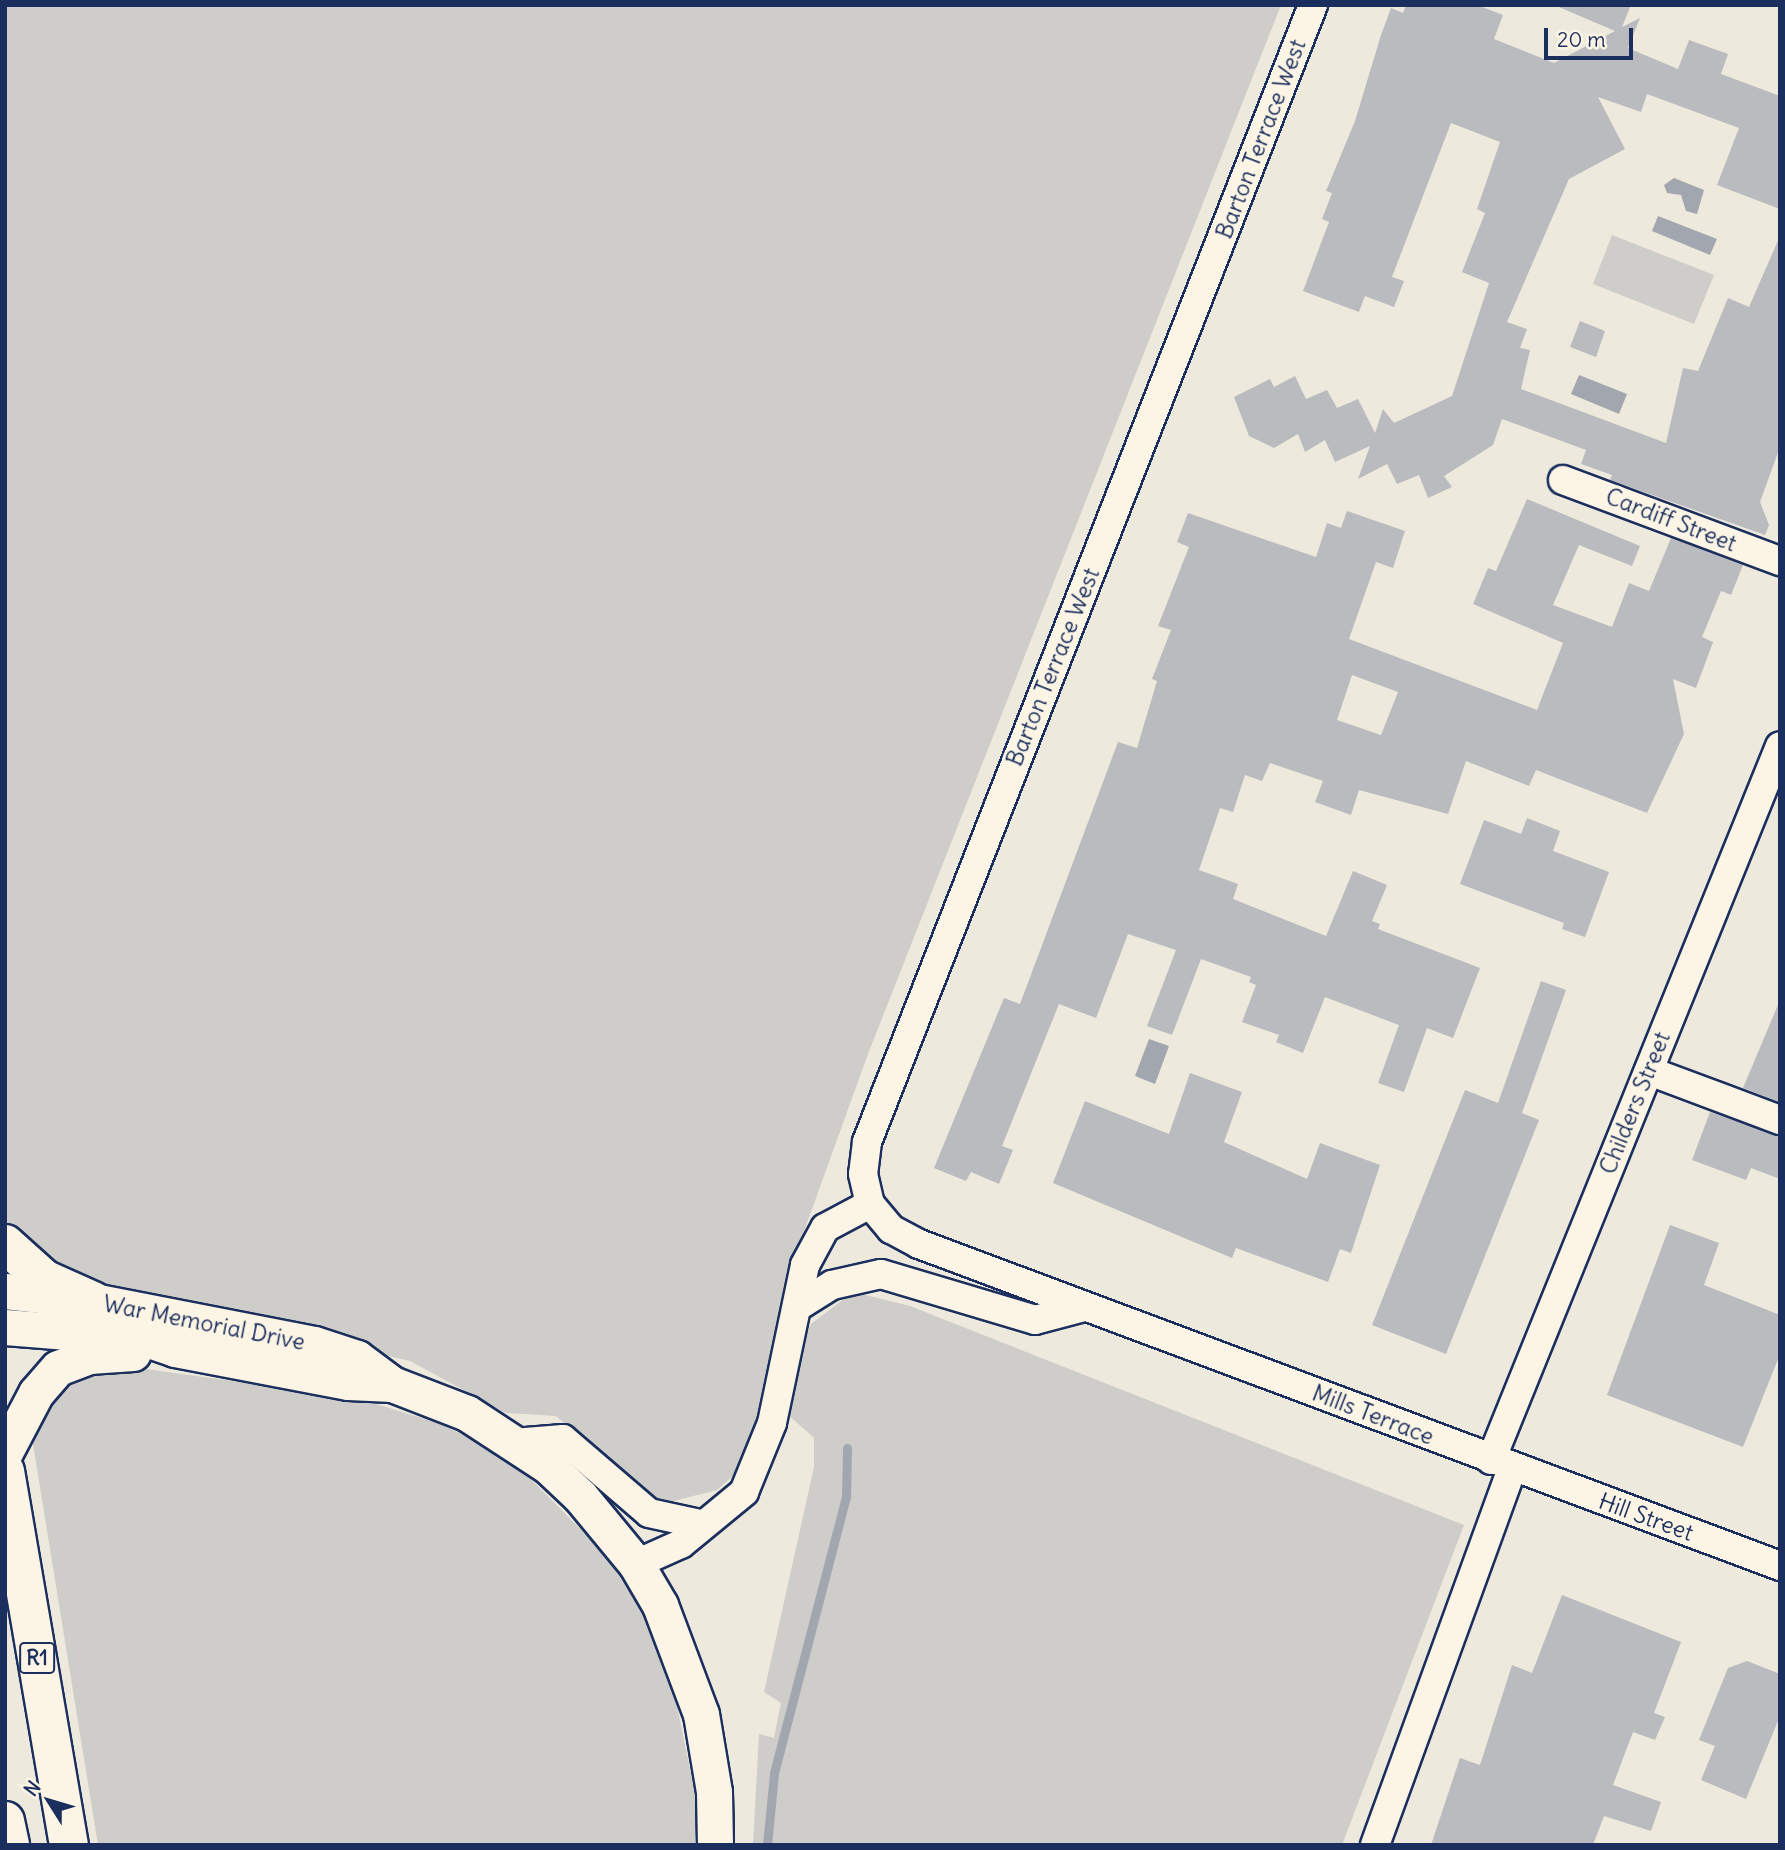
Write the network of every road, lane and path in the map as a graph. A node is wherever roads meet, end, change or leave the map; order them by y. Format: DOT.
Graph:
graph roads {
  1 [pos="1313,5"];
  2 [pos="1563,480"];
  3 [pos="1780,561"];
  4 [pos="1780,746"];
  5 [pos="1649,1071"];
  6 [pos="1780,1120"];
  7 [pos="870,1204"];
  8 [pos="5,1244"];
  9 [pos="5,1291"];
  10 [pos="93,1301"];
  11 [pos="797,1307"];
  12 [pos="1084,1307"];
  13 [pos="5,1327"];
  14 [pos="174,1349"];
  15 [pos="392,1384"];
  16 [pos="513,1443"];
  17 [pos="5,1452"];
  18 [pos="1501,1464"];
  19 [pos="5,1471"];
  20 [pos="700,1524"];
  21 [pos="636,1564"];
  22 [pos="1780,1566"];
  23 [pos="5,1821"];
  24 [pos="10,1845"];
  25 [pos="69,1845"];
  26 [pos="715,1845"];
  27 [pos="1375,1845"];
  1 -- 7 [label="street, Barton Terrace West"];
  2 -- 3 [label="street, Cardiff Street"];
  4 -- 5 [label="street, Childers Street"];
  5 -- 6 [label="street"];
  5 -- 18 [label="street, Childers Street"];
  7 -- 11 [label="street"];
  7 -- 12 [label="street, Mills Terrace"];
  8 -- 10 [label="highway"];
  9 -- 10 [label="street, War Memorial Drive"];
  10 -- 15 [label="street, War Memorial Drive"];
  11 -- 12 [label="street"];
  11 -- 20 [label="street"];
  12 -- 18 [label="street, Mills Terrace"];
  13 -- 14 [label="street, War Memorial Drive"];
  14 -- 15 [label="street, War Memorial Drive"];
  14 -- 17 [label="street"];
  15 -- 16 [label="street, War Memorial Drive"];
  16 -- 20 [label="street"];
  16 -- 21 [label="street, War Memorial Drive"];
  18 -- 22 [label="street, Hill Street"];
  18 -- 27 [label="street"];
  19 -- 25 [label="highway, R1"];
  20 -- 21 [label="street"];
  21 -- 26 [label="street, War Memorial Drive"];
  23 -- 24 [label="highway"];
}
